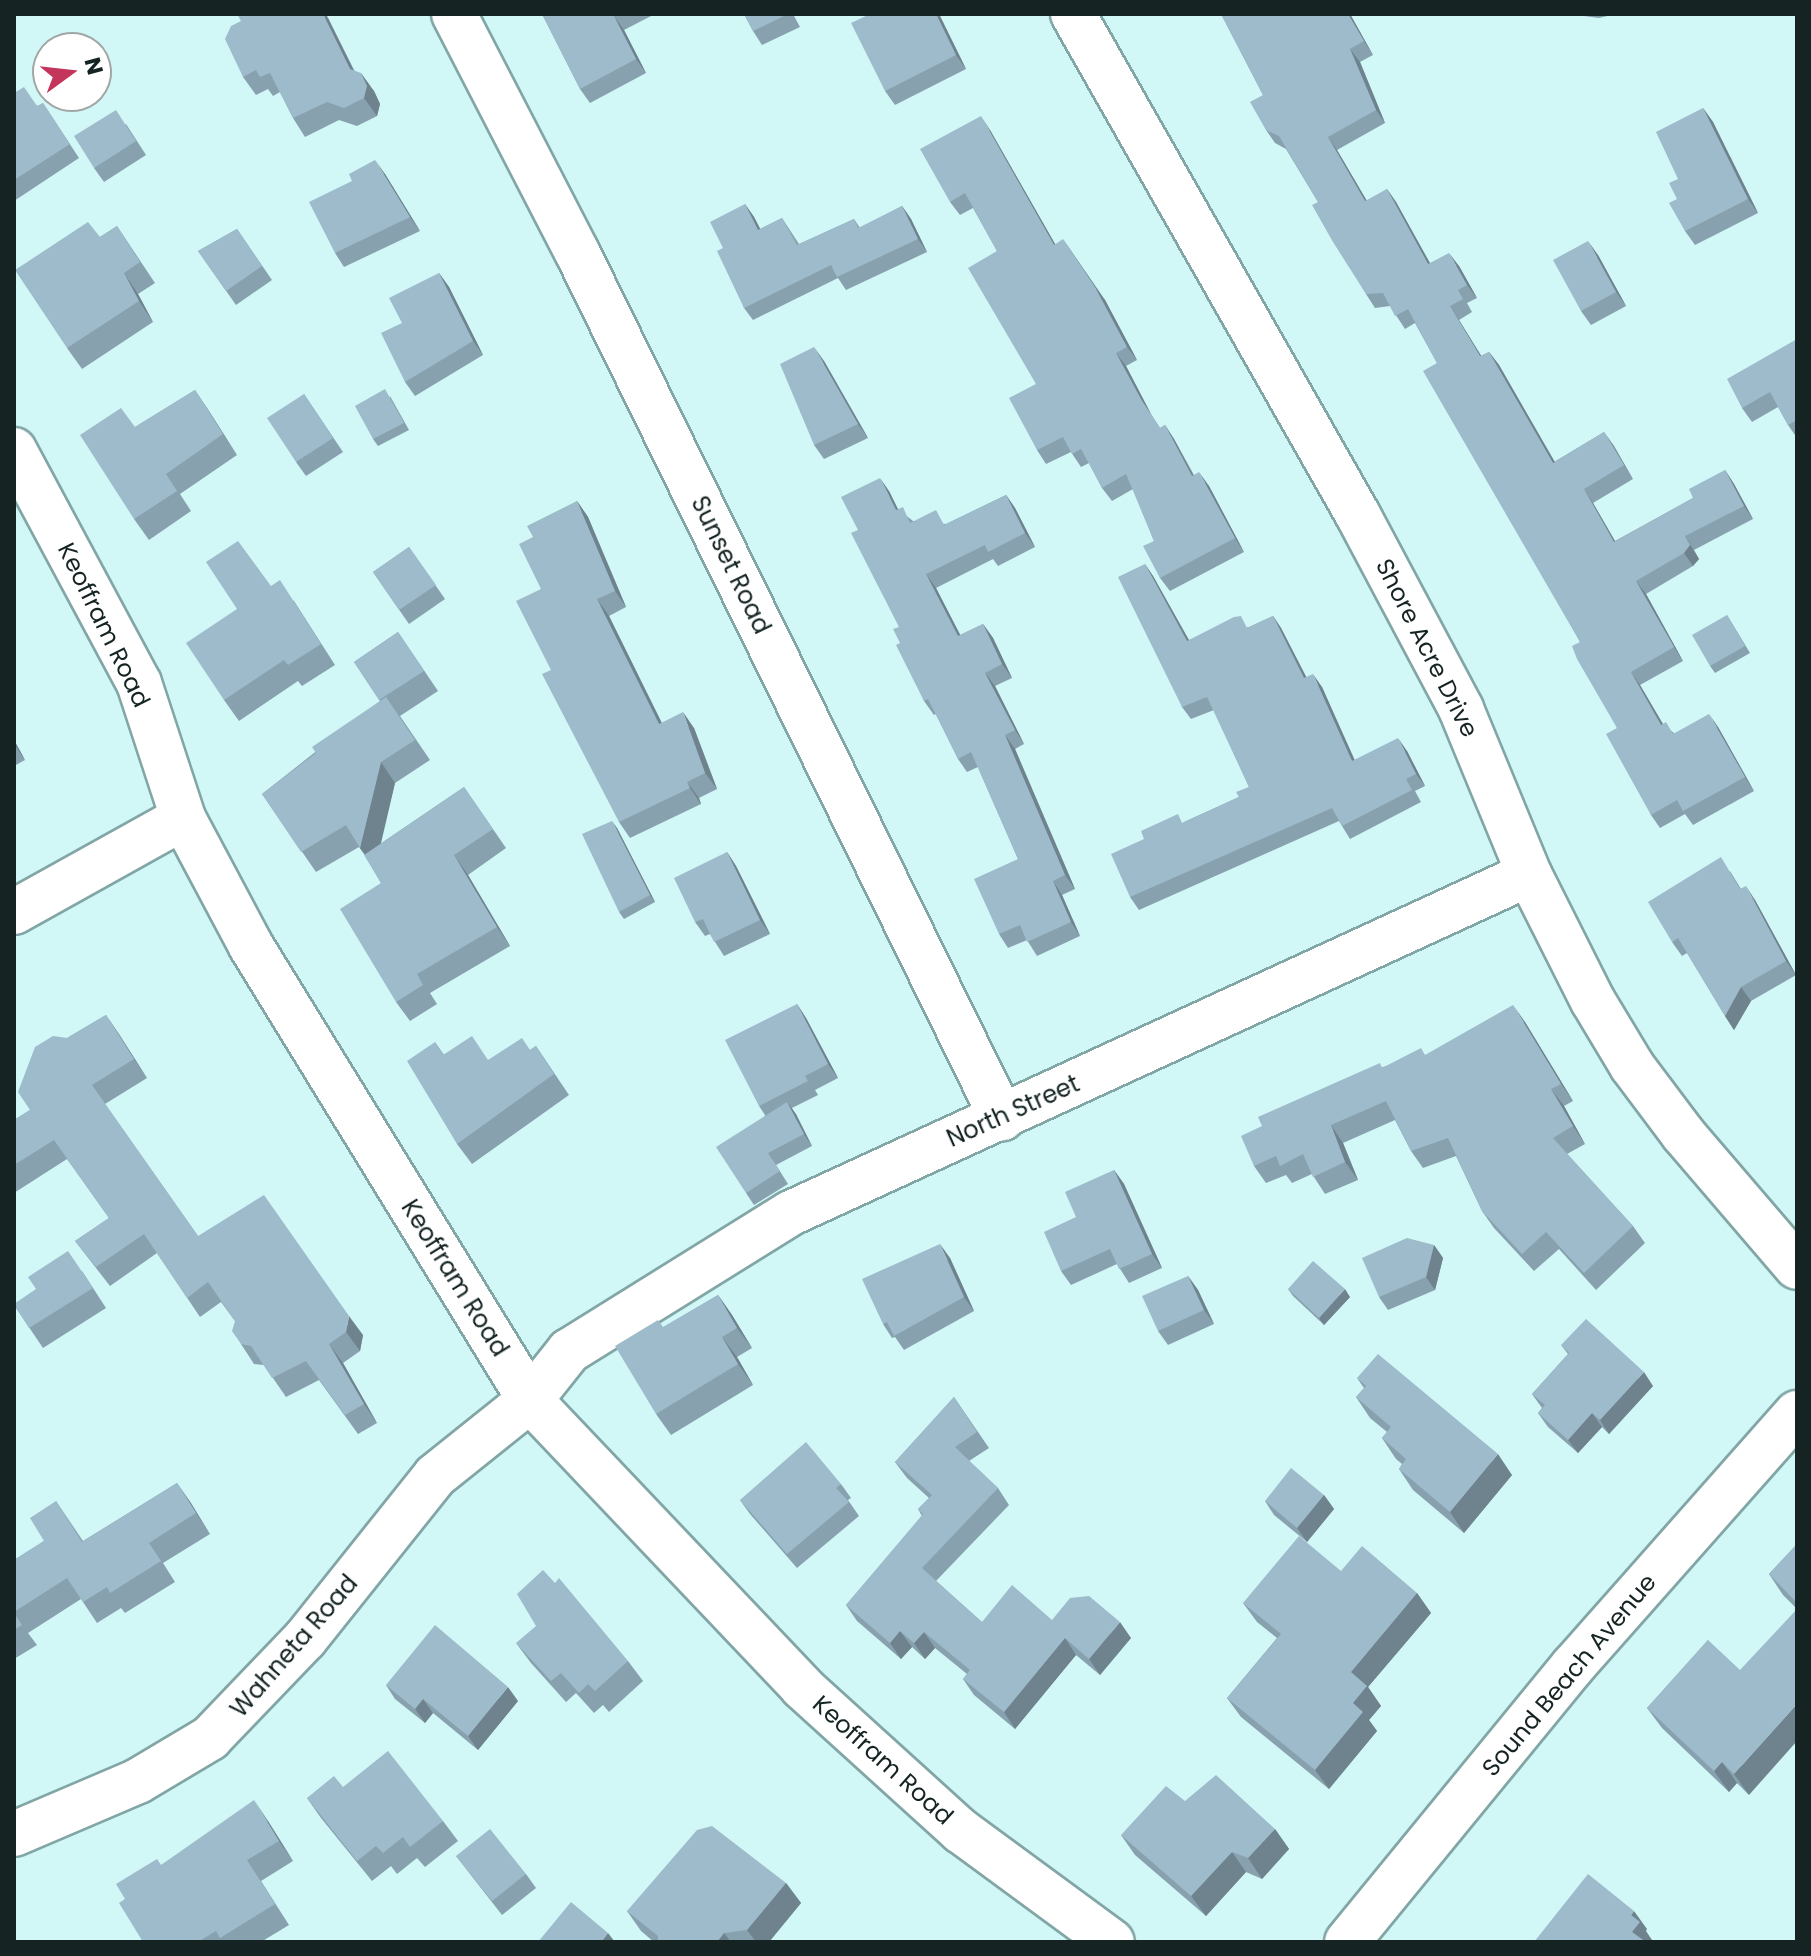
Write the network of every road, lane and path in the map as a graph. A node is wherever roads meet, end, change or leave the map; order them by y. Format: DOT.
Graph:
graph roads {
  1 [pos="454,14"];
  2 [pos="1073,14"];
  3 [pos="14,450"];
  4 [pos="183,818"];
  5 [pos="1529,874"];
  6 [pos="14,912"];
  7 [pos="1002,1118"];
  8 [pos="1797,1267"];
  9 [pos="530,1400"];
  10 [pos="1797,1413"];
  11 [pos="14,1834"];
  12 [pos="1112,1942"];
  13 [pos="1347,1942"];
  1 -- 7 [label="street, Sunset Road"];
  2 -- 5 [label="street, Shore Acre Drive"];
  3 -- 4 [label="street, Keoffram Road"];
  4 -- 6 [label="street"];
  4 -- 9 [label="street, Keoffram Road"];
  5 -- 7 [label="street, North Street"];
  5 -- 8 [label="street, Shore Acre Drive"];
  7 -- 9 [label="street, North Street"];
  9 -- 11 [label="street, Wahneta Road"];
  9 -- 12 [label="street, Keoffram Road"];
  10 -- 13 [label="street, Sound Beach Avenue"];
}
